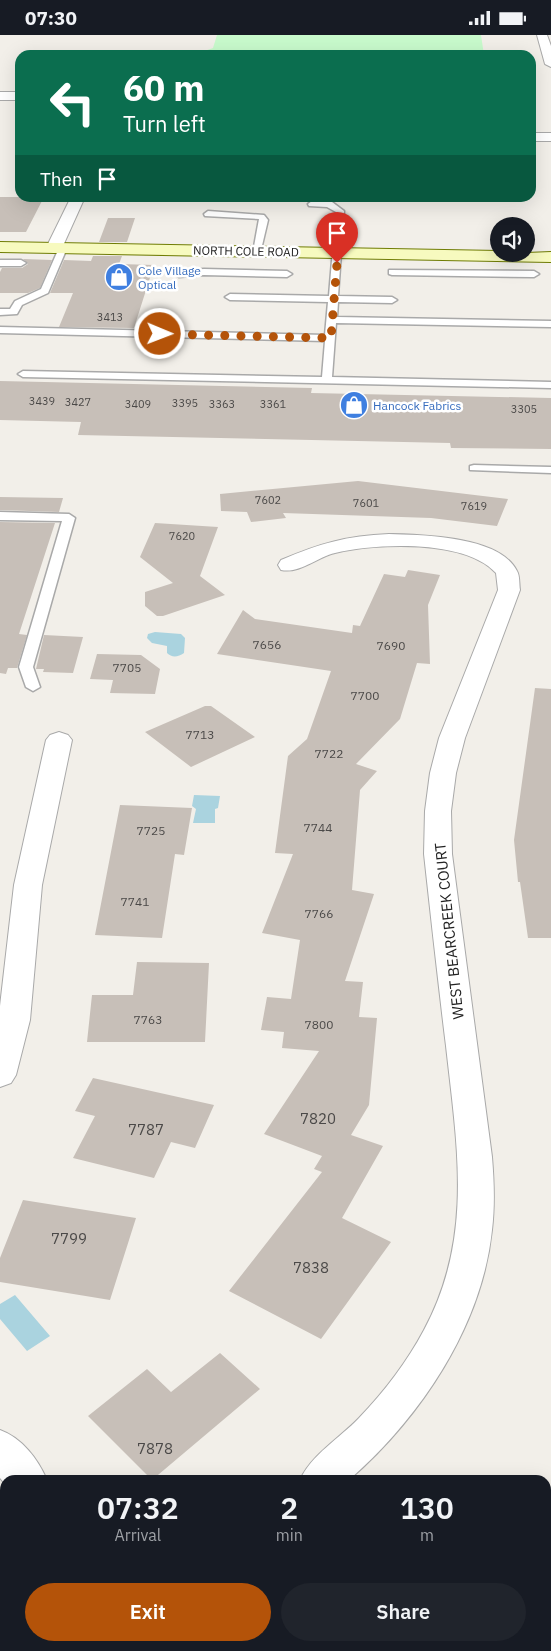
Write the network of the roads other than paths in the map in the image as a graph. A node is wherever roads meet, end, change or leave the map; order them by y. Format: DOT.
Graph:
graph roads {
  1 [pos="542,35"];
  2 [pos="551,64"];
  3 [pos="0,96"];
  4 [pos="15,96"];
  5 [pos="536,137"];
  6 [pos="551,137"];
  7 [pos="76,202"];
  8 [pos="312,204"];
  9 [pos="208,214"];
  10 [pos="58,248"];
  11 [pos="2,250"];
  12 [pos="210,251"];
  13 [pos="257,252"];
  14 [pos="338,253"];
  15 [pos="551,257"];
  16 [pos="0,263"];
  17 [pos="21,263"];
  18 [pos="42,264"];
  19 [pos="57,264"];
  20 [pos="204,272"];
  21 [pos="392,272"];
  22 [pos="288,273"];
  23 [pos="179,274"];
  24 [pos="534,274"];
  25 [pos="230,297"];
  26 [pos="334,299"];
  27 [pos="392,301"];
  28 [pos="0,311"];
  29 [pos="332,320"];
  30 [pos="551,324"];
  31 [pos="0,331"];
  32 [pos="331,338"];
  33 [pos="23,374"];
  34 [pos="327,381"];
  35 [pos="551,385"];
  36 [pos="474,468"];
  37 [pos="551,470"];
  38 [pos="0,516"];
  39 [pos="289,565"];
  40 [pos="33,687"];
  41 [pos="59,740"];
  42 [pos="0,1075"];
  43 [pos="0,1448"];
  44 [pos="23,1475"];
  45 [pos="326,1475"];
  1 -- 2 [label="street"];
  3 -- 4 [label="street"];
  5 -- 6 [label="street"];
  7 -- 10 [label="street"];
  8 -- 14 [label="lane"];
  9 -- 13 [label="lane"];
  10 -- 11 [label="main road, NORTH COLE ROAD"];
  10 -- 12 [label="main road, NORTH COLE ROAD"];
  10 -- 19 [label="lane"];
  12 -- 13 [label="main road, NORTH COLE ROAD"];
  12 -- 20 [label="lane"];
  13 -- 14 [label="main road, NORTH COLE ROAD"];
  14 -- 15 [label="main road, NORTH COLE ROAD"];
  14 -- 26 [label="lane"];
  16 -- 17 [label="lane"];
  18 -- 19 [label="lane"];
  19 -- 28 [label="lane"];
  20 -- 22 [label="lane"];
  20 -- 23 [label="lane"];
  21 -- 24 [label="lane"];
  25 -- 26 [label="lane"];
  26 -- 27 [label="lane"];
  26 -- 29 [label="lane"];
  29 -- 30 [label="lane"];
  29 -- 32 [label="lane"];
  31 -- 32 [label="lane"];
  32 -- 34 [label="lane"];
  33 -- 34 [label="lane"];
  34 -- 35 [label="lane"];
  36 -- 37 [label="lane"];
  38 -- 40 [label="lane"];
  39 -- 45 [label="street, WEST BEARCREEK COURT"];
  41 -- 42 [label="street"];
  43 -- 44 [label="street"];
}
